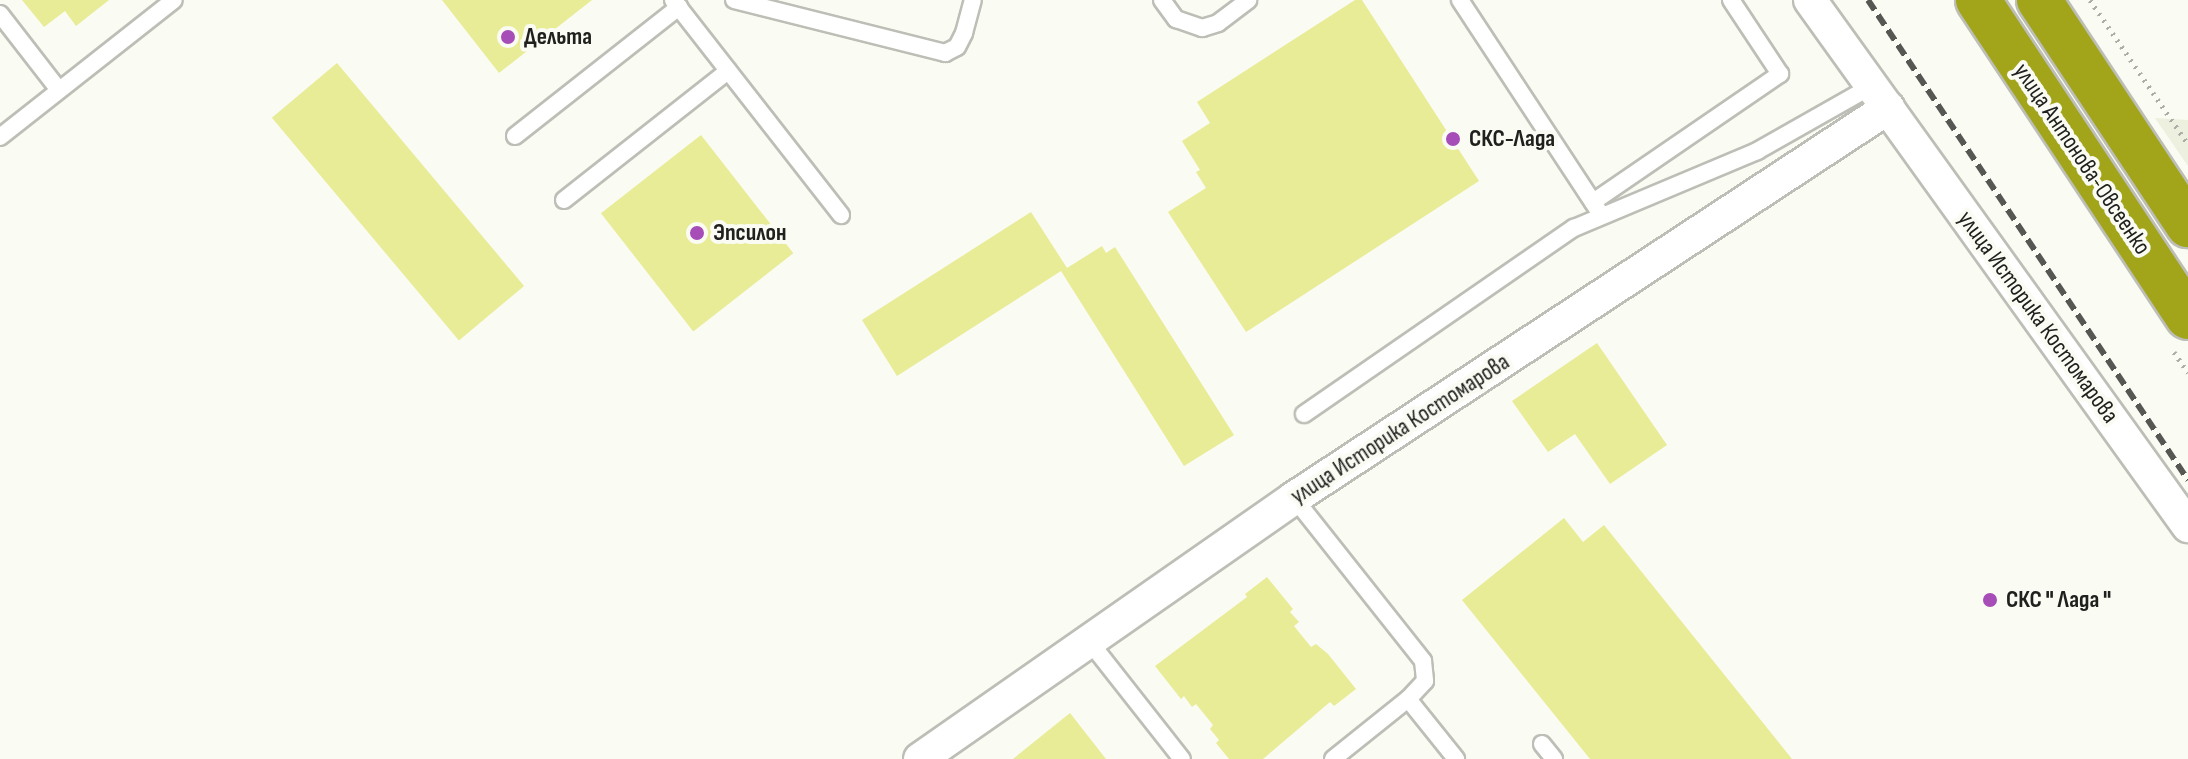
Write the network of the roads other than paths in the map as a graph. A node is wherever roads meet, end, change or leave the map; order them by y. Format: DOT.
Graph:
graph roads {
  1 [pos="174,0"];
  2 [pos="734,0"];
  3 [pos="973,0"];
  4 [pos="1162,0"];
  5 [pos="1248,0"];
  6 [pos="1460,0"];
  7 [pos="1731,0"];
  8 [pos="1810,0"];
  9 [pos="1978,0"];
  10 [pos="2039,0"];
  11 [pos="676,4"];
  12 [pos="0,14"];
  13 [pos="728,71"];
  14 [pos="59,90"];
  15 [pos="1880,97"];
  16 [pos="515,136"];
  17 [pos="0,137"];
  18 [pos="564,200"];
  19 [pos="1597,208"];
  20 [pos="2184,213"];
  21 [pos="841,215"];
  22 [pos="2188,317"];
  23 [pos="1304,414"];
  24 [pos="1294,498"];
  25 [pos="2188,526"];
  26 [pos="1089,641"];
  27 [pos="1408,699"];
  28 [pos="1542,744"];
  29 [pos="920,759"];
  30 [pos="1182,759"];
  31 [pos="1333,759"];
  32 [pos="1456,759"];
  33 [pos="1554,759"];
  1 -- 14 [label="lane"];
  2 -- 3 [label="lane"];
  4 -- 5 [label="lane"];
  6 -- 19 [label="lane"];
  7 -- 19 [label="lane"];
  8 -- 15 [label="street, улица Историка Костомарова"];
  9 -- 22 [label="highway, улица Антонова-Овсеенко"];
  10 -- 20 [label="highway"];
  11 -- 13 [label="lane"];
  11 -- 16 [label="lane"];
  12 -- 14 [label="lane"];
  13 -- 18 [label="lane"];
  13 -- 21 [label="lane"];
  14 -- 17 [label="lane"];
  15 -- 19 [label="lane"];
  15 -- 24 [label="street, улица Историка Костомарова"];
  15 -- 25 [label="street, улица Историка Костомарова"];
  19 -- 23 [label="lane"];
  24 -- 26 [label="street, улица Историка Костомарова"];
  24 -- 27 [label="lane"];
  26 -- 29 [label="street, улица Историка Костомарова"];
  26 -- 30 [label="lane"];
  27 -- 31 [label="lane"];
  27 -- 32 [label="lane"];
  28 -- 33 [label="lane"];
}
